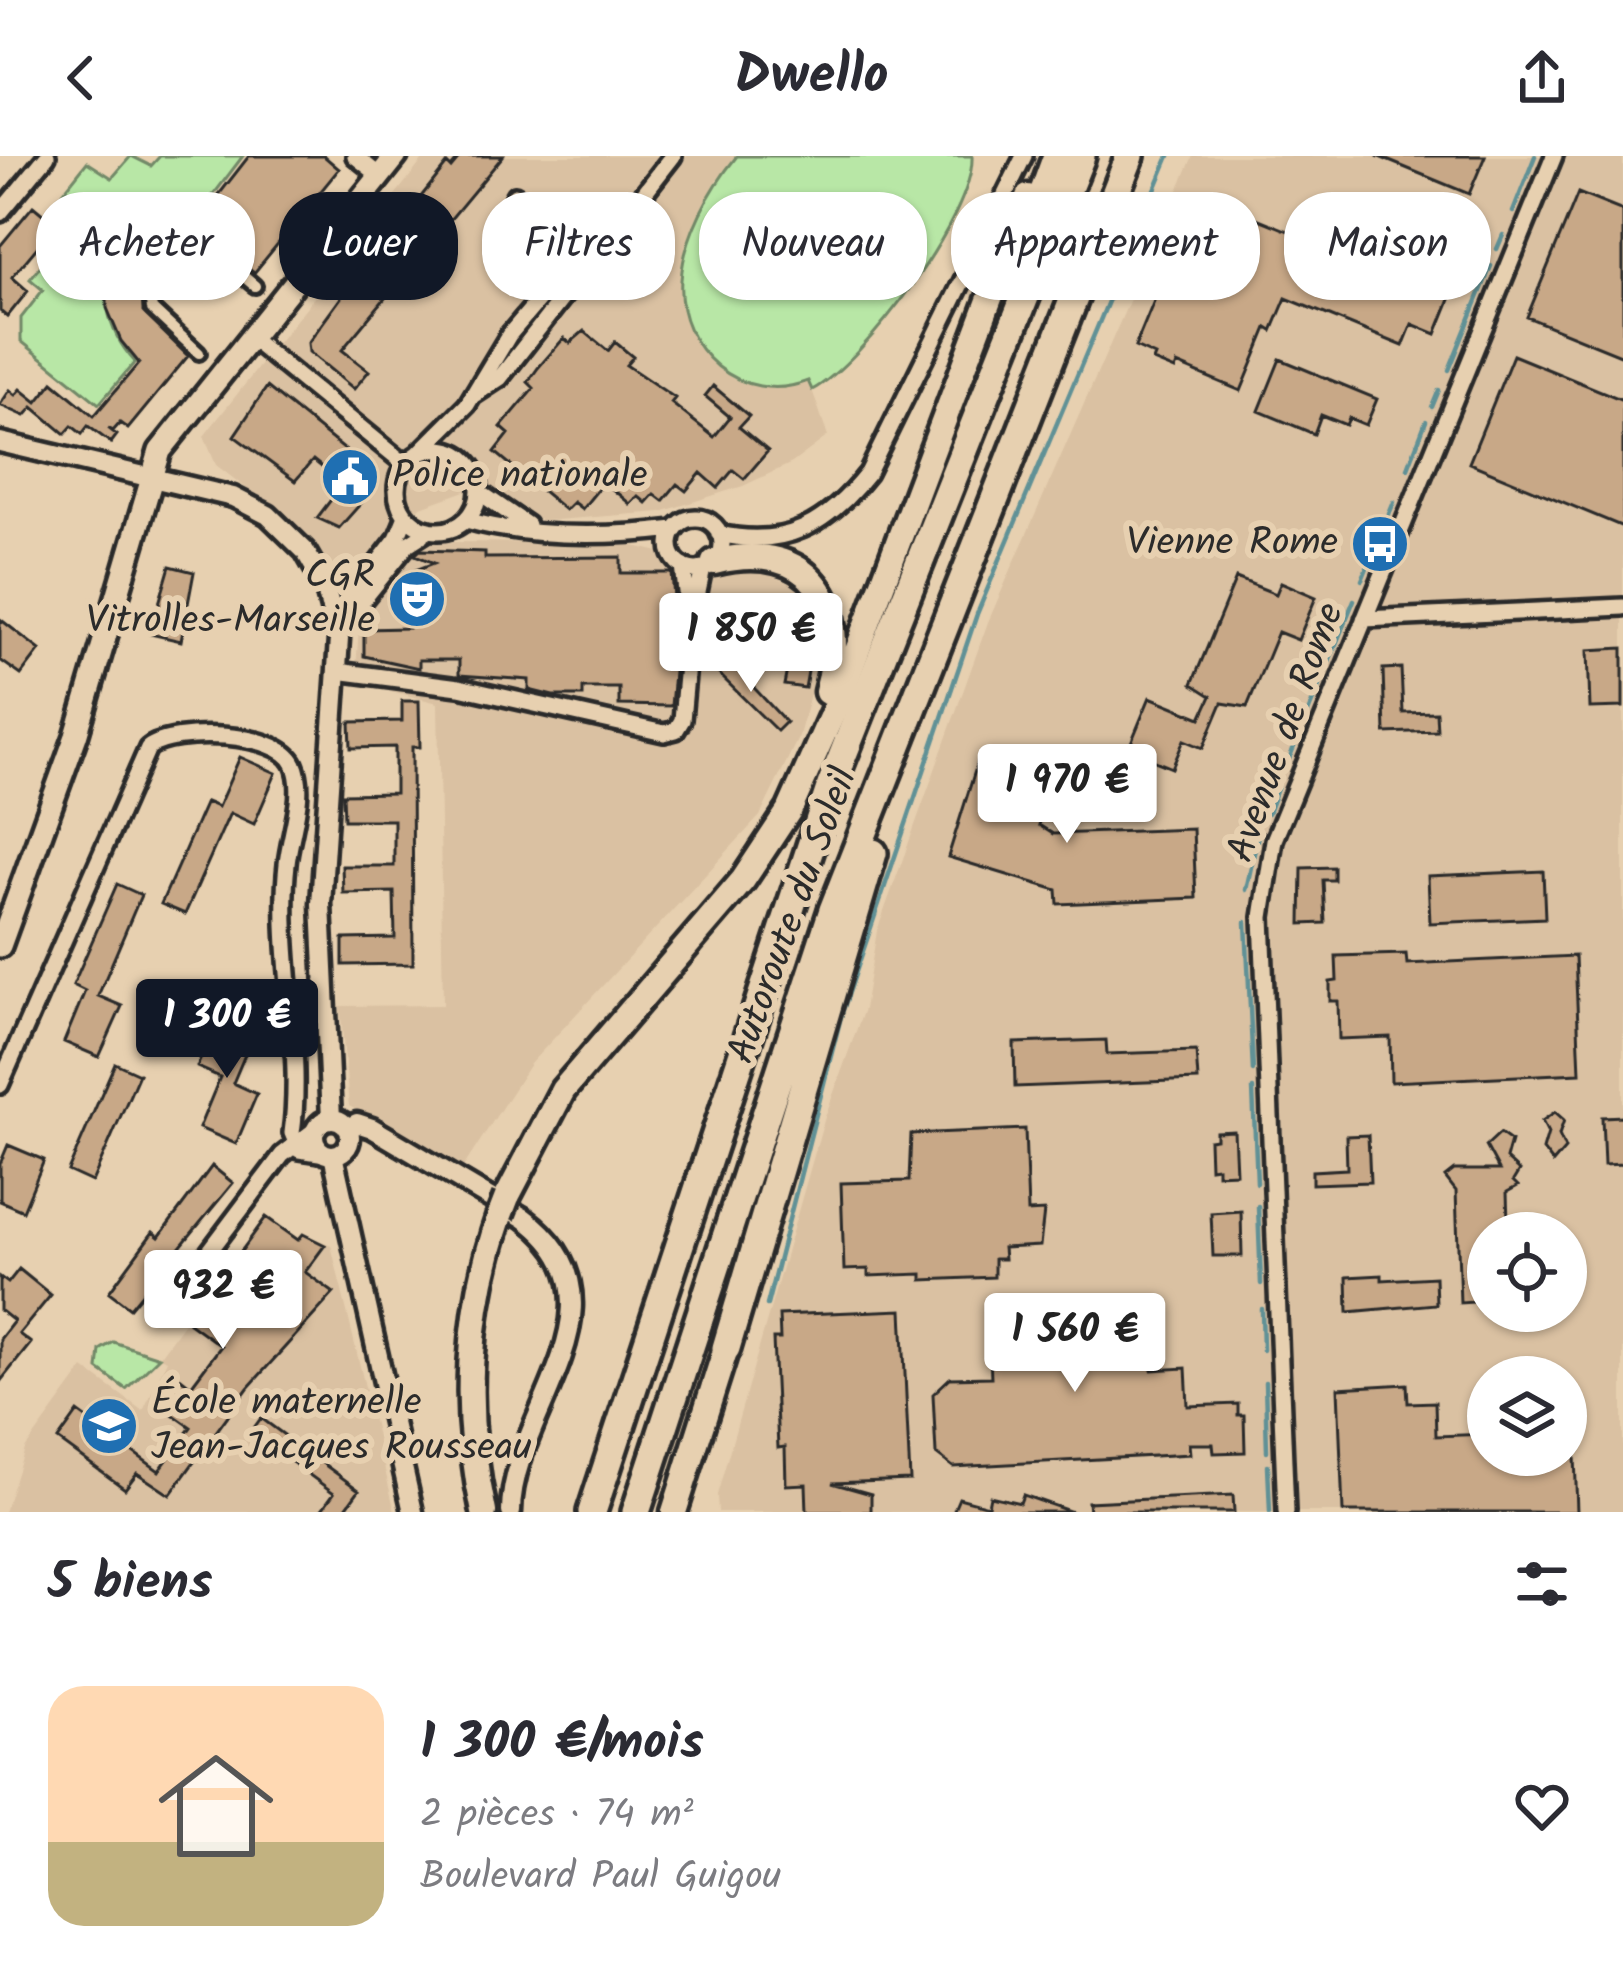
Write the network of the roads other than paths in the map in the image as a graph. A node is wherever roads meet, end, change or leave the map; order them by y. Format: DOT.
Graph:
graph roads {
  1 [pos="47,156"];
  2 [pos="355,156"];
  3 [pos="396,156"];
  4 [pos="410,156"];
  5 [pos="673,156"];
  6 [pos="1024,156"];
  7 [pos="1045,156"];
  8 [pos="1057,156"];
  9 [pos="1081,156"];
  10 [pos="1130,156"];
  11 [pos="1554,156"];
  12 [pos="380,176"];
  13 [pos="644,192"];
  14 [pos="0,212"];
  15 [pos="151,300"];
  16 [pos="544,300"];
  17 [pos="259,345"];
  18 [pos="199,353"];
  19 [pos="470,400"];
  20 [pos="0,442"];
  21 [pos="463,457"];
  22 [pos="411,459"];
  23 [pos="156,476"];
  24 [pos="479,492"];
  25 [pos="406,516"];
  26 [pos="466,520"];
  27 [pos="675,529"];
  28 [pos="430,530"];
  29 [pos="541,531"];
  30 [pos="719,534"];
  31 [pos="627,535"];
  32 [pos="671,550"];
  33 [pos="709,565"];
  34 [pos="683,566"];
  35 [pos="325,586"];
  36 [pos="358,588"];
  37 [pos="1623,607"];
  38 [pos="1364,619"];
  39 [pos="337,624"];
  40 [pos="690,631"];
  41 [pos="886,639"];
  42 [pos="337,671"];
  43 [pos="908,721"];
  44 [pos="760,856"];
  45 [pos="0,946"];
  46 [pos="0,1085"];
  47 [pos="295,1112"];
  48 [pos="328,1125"];
  49 [pos="294,1144"];
  50 [pos="330,1155"];
  51 [pos="175,1297"];
  52 [pos="725,1348"];
  53 [pos="413,1512"];
  54 [pos="484,1512"];
  55 [pos="511,1512"];
  56 [pos="592,1512"];
  57 [pos="635,1512"];
  58 [pos="674,1512"];
  59 [pos="688,1512"];
  60 [pos="1286,1512"];
  1 -- 14 [label="street"];
  2 -- 12 [label="street"];
  3 -- 12 [label="main road"];
  4 -- 17 [label="main road"];
  5 -- 13 [label="street"];
  6 -- 30 [label="street"];
  7 -- 44 [label="main road"];
  8 -- 41 [label="highway"];
  9 -- 41 [label="highway, Autoroute du Soleil"];
  10 -- 43 [label="highway, Autoroute du Soleil"];
  11 -- 38 [label="street, Avenue de Rome"];
  12 -- 23 [label="main road"];
  15 -- 18 [label="street"];
  16 -- 19 [label="street"];
  17 -- 22 [label="street"];
  17 -- 23 [label="main road"];
  19 -- 21 [label="street"];
  19 -- 22 [label="street"];
  20 -- 23 [label="street"];
  21 -- 22 [label="street"];
  21 -- 24 [label="street"];
  22 -- 25 [label="street"];
  23 -- 35 [label="street"];
  23 -- 45 [label="main road"];
  24 -- 26 [label="street"];
  24 -- 29 [label="street"];
  25 -- 28 [label="street"];
  25 -- 36 [label="street"];
  26 -- 28 [label="street"];
  26 -- 29 [label="street"];
  27 -- 30 [label="street"];
  27 -- 31 [label="street"];
  27 -- 32 [label="street"];
  28 -- 39 [label="street"];
  29 -- 31 [label="street"];
  30 -- 33 [label="street"];
  31 -- 32 [label="street"];
  32 -- 34 [label="street"];
  33 -- 34 [label="street"];
  33 -- 40 [label="street"];
  33 -- 44 [label="main road"];
  34 -- 40 [label="street"];
  35 -- 36 [label="street"];
  35 -- 39 [label="street"];
  36 -- 39 [label="street"];
  37 -- 38 [label="street"];
  38 -- 60 [label="street, Avenue de Rome"];
  39 -- 42 [label="street"];
  40 -- 42 [label="street"];
  41 -- 56 [label="highway, Autoroute du Soleil"];
  42 -- 48 [label="street"];
  43 -- 52 [label="highway"];
  43 -- 57 [label="highway, Autoroute du Soleil"];
  44 -- 54 [label="main road"];
  46 -- 47 [label="street"];
  47 -- 48 [label="street"];
  47 -- 49 [label="street"];
  48 -- 49 [label="street"];
  48 -- 50 [label="street"];
  48 -- 50 [label="street"];
  48 -- 55 [label="street"];
  49 -- 50 [label="street"];
  49 -- 51 [label="street"];
  50 -- 53 [label="street"];
  52 -- 58 [label="main road"];
  52 -- 59 [label="main road"];
}
